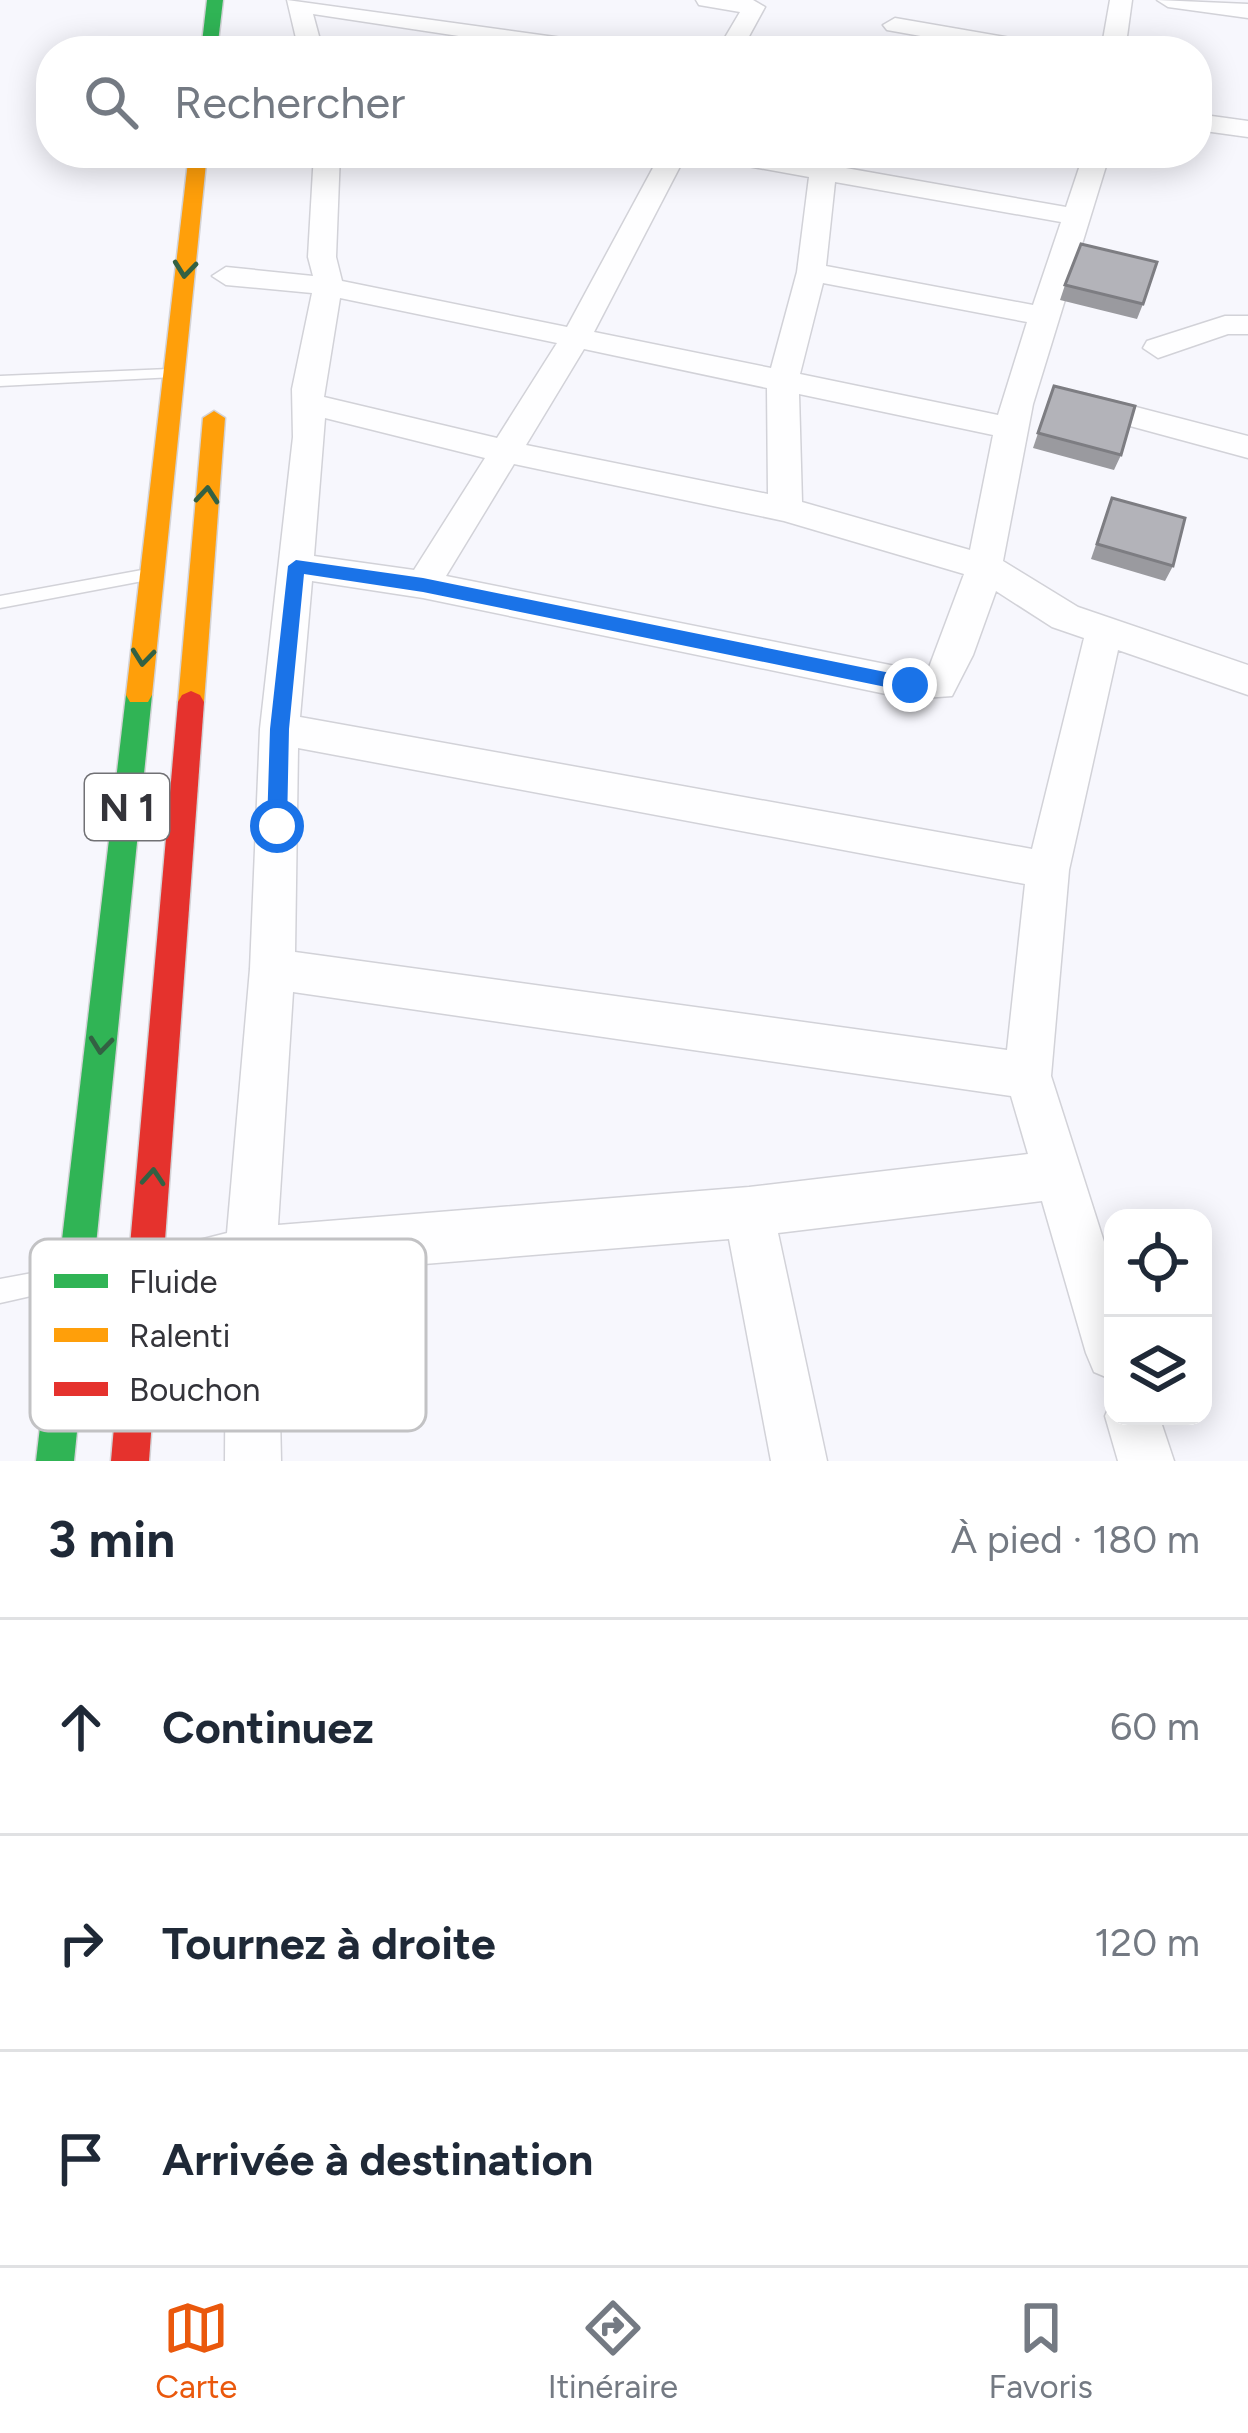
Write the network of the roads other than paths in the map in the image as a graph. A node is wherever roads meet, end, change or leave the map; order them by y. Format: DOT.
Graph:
graph roads {
  1 [pos="215,0"];
  2 [pos="242,0"];
  3 [pos="706,0"];
  4 [pos="907,0"];
  5 [pos="1121,0"];
  6 [pos="1168,0"];
  7 [pos="298,2"];
  8 [pos="1248,11"];
  9 [pos="895,25"];
  10 [pos="211,36"];
  11 [pos="239,36"];
  12 [pos="306,36"];
  13 [pos="512,36"];
  14 [pos="738,36"];
  15 [pos="890,36"];
  16 [pos="959,36"];
  17 [pos="1115,36"];
  18 [pos="1212,124"];
  19 [pos="1248,129"];
  20 [pos="196,168"];
  21 [pos="326,168"];
  22 [pos="666,168"];
  23 [pos="827,168"];
  24 [pos="847,168"];
  25 [pos="1092,168"];
  26 [pos="1077,217"];
  27 [pos="811,272"];
  28 [pos="226,277"];
  29 [pos="326,286"];
  30 [pos="1044,316"];
  31 [pos="1248,326"];
  32 [pos="577,335"];
  33 [pos="1158,348"];
  34 [pos="174,374"];
  35 [pos="0,381"];
  36 [pos="784,382"];
  37 [pos="1024,388"];
  38 [pos="216,395"];
  39 [pos="308,404"];
  40 [pos="1010,428"];
  41 [pos="1248,447"];
  42 [pos="503,451"];
  43 [pos="785,509"];
  44 [pos="296,566"];
  45 [pos="986,568"];
  46 [pos="152,574"];
  47 [pos="423,585"];
  48 [pos="0,602"];
  49 [pos="1104,632"];
  50 [pos="1248,680"];
  51 [pos="279,729"];
  52 [pos="1048,870"];
  53 [pos="272,969"];
  54 [pos="1028,1076"];
  55 [pos="1058,1175"];
  56 [pos="749,1212"];
  57 [pos="80,1239"];
  58 [pos="149,1239"];
  59 [pos="252,1239"];
  60 [pos="421,1239"];
  61 [pos="30,1286"];
  62 [pos="0,1292"];
  63 [pos="1104,1324"];
  64 [pos="1135,1425"];
  65 [pos="59,1431"];
  66 [pos="133,1431"];
  67 [pos="253,1431"];
  68 [pos="56,1461"];
  69 [pos="130,1461"];
  70 [pos="253,1461"];
  71 [pos="799,1461"];
  72 [pos="1146,1461"];
  1 -- 10 [label="highway"];
  2 -- 11 [label="highway"];
  3 -- 14 [label="street"];
  4 -- 9 [label="street"];
  5 -- 17 [label="street"];
  6 -- 8 [label="street"];
  7 -- 12 [label="street"];
  7 -- 13 [label="street"];
  9 -- 15 [label="street"];
  9 -- 16 [label="street"];
  18 -- 19 [label="street"];
  20 -- 34 [label="highway, N 1, one-way"];
  21 -- 29 [label="street"];
  22 -- 32 [label="street"];
  23 -- 27 [label="street"];
  24 -- 26 [label="street"];
  25 -- 26 [label="street"];
  26 -- 30 [label="street"];
  27 -- 30 [label="street"];
  27 -- 36 [label="street"];
  28 -- 29 [label="street"];
  29 -- 32 [label="street"];
  29 -- 39 [label="street"];
  30 -- 37 [label="street"];
  31 -- 33 [label="street"];
  32 -- 36 [label="street"];
  32 -- 42 [label="street"];
  34 -- 35 [label="lane"];
  34 -- 46 [label="highway, N 1"];
  36 -- 40 [label="street"];
  36 -- 43 [label="street"];
  37 -- 40 [label="street"];
  37 -- 41 [label="street"];
  58 -- 38 [label="highway, N 1, one-way"];
  39 -- 42 [label="street"];
  39 -- 44 [label="street"];
  40 -- 45 [label="street"];
  42 -- 43 [label="street"];
  42 -- 47 [label="street"];
  43 -- 45 [label="street"];
  44 -- 47 [label="street"];
  44 -- 51 [label="street"];
  45 -- 47 [label="street"];
  45 -- 49 [label="street"];
  46 -- 48 [label="lane"];
  46 -- 57 [label="highway, N 1, one-way"];
  49 -- 50 [label="street"];
  49 -- 52 [label="street"];
  51 -- 52 [label="street"];
  51 -- 53 [label="street"];
  52 -- 54 [label="street"];
  53 -- 54 [label="street"];
  53 -- 59 [label="street"];
  54 -- 55 [label="street"];
  55 -- 56 [label="street"];
  55 -- 63 [label="street"];
  56 -- 60 [label="street"];
  56 -- 71 [label="street"];
  61 -- 62 [label="lane"];
  64 -- 72 [label="street"];
  65 -- 68 [label="highway, N 1"];
  66 -- 69 [label="highway, N 1"];
  67 -- 70 [label="street"];
}
